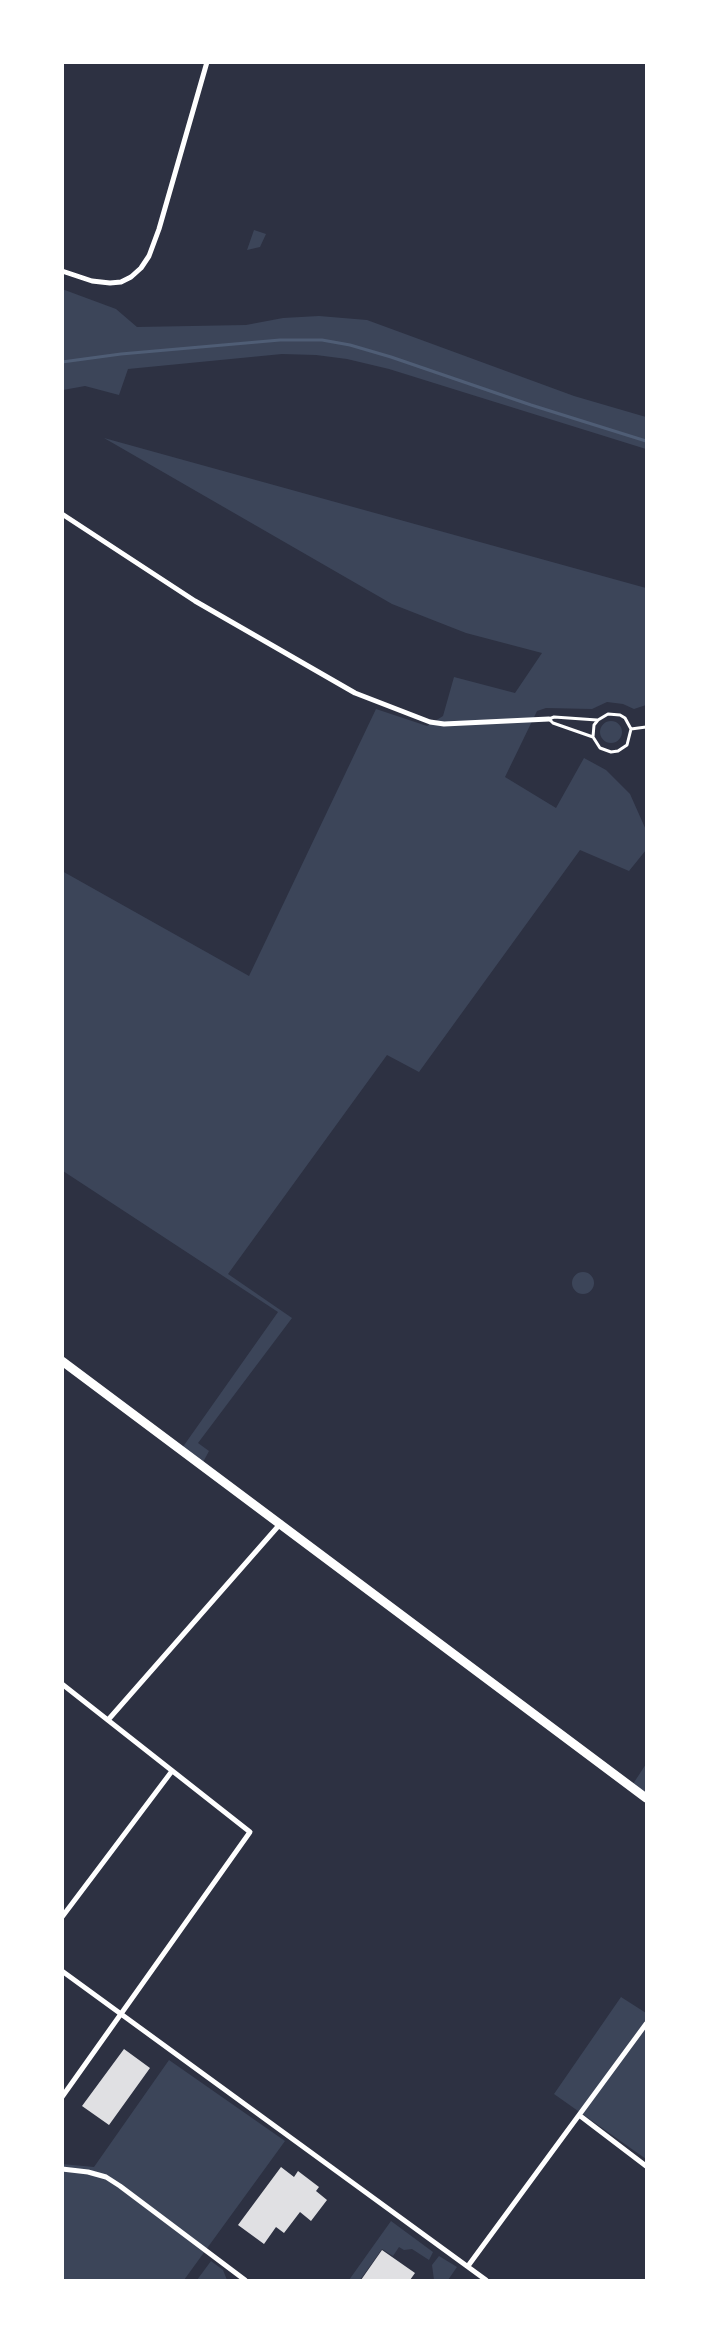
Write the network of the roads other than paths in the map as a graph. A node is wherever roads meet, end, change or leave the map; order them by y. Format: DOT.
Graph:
graph roads {
  1 [pos="207,62"];
  2 [pos="62,271"];
  3 [pos="62,514"];
  4 [pos="549,719"];
  5 [pos="598,720"];
  6 [pos="646,727"];
  7 [pos="631,729"];
  8 [pos="593,737"];
  9 [pos="62,1361"];
  10 [pos="281,1523"];
  11 [pos="62,1684"];
  12 [pos="108,1720"];
  13 [pos="172,1771"];
  14 [pos="646,1798"];
  15 [pos="62,1918"];
  16 [pos="62,1971"];
  17 [pos="120,2015"];
  18 [pos="646,2024"];
  19 [pos="62,2097"];
  20 [pos="579,2115"];
  21 [pos="646,2166"];
  22 [pos="62,2169"];
  23 [pos="468,2266"];
  24 [pos="245,2280"];
  25 [pos="486,2280"];
  1 -- 2 [label="street"];
  3 -- 4 [label="street"];
  4 -- 5 [label="lane"];
  4 -- 8 [label="lane"];
  5 -- 7 [label="lane"];
  5 -- 8 [label="lane"];
  6 -- 7 [label="lane"];
  7 -- 8 [label="lane"];
  9 -- 10 [label="main road"];
  10 -- 12 [label="street"];
  10 -- 14 [label="main road"];
  11 -- 12 [label="street"];
  12 -- 13 [label="street"];
  13 -- 15 [label="street"];
  13 -- 17 [label="street"];
  16 -- 17 [label="street"];
  17 -- 19 [label="street"];
  17 -- 23 [label="street"];
  18 -- 20 [label="street"];
  20 -- 21 [label="street"];
  20 -- 23 [label="street"];
  22 -- 24 [label="street"];
  23 -- 25 [label="street"];
}
